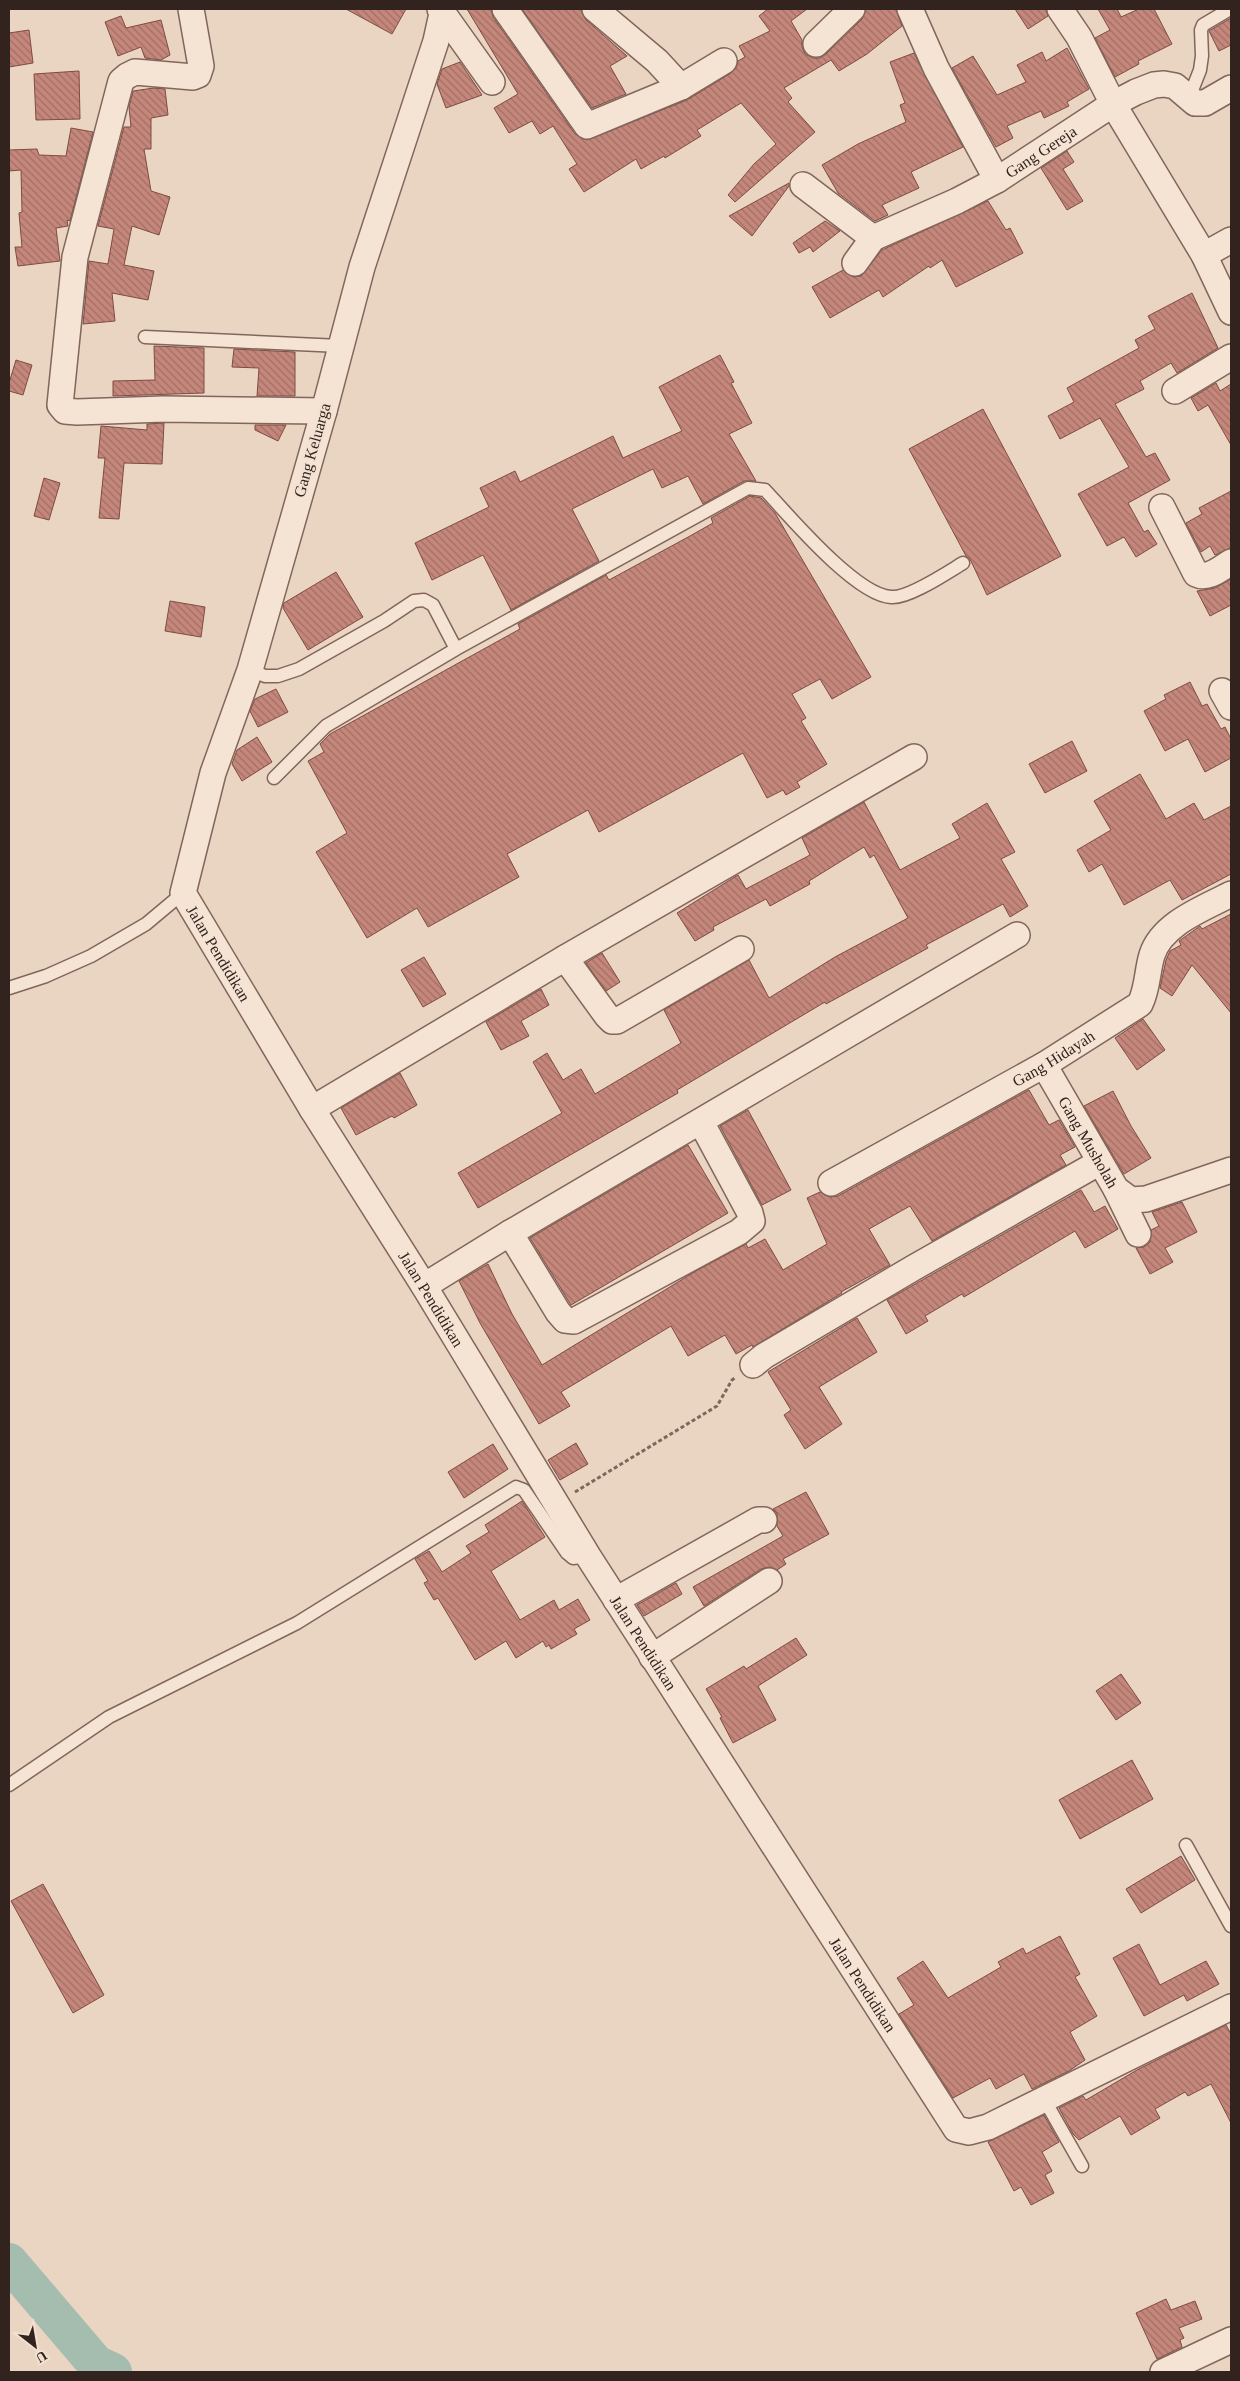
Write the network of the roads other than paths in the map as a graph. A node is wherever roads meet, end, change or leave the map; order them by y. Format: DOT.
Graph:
graph roads {
  1 [pos="191,9"];
  2 [pos="442,9"];
  3 [pos="505,9"];
  4 [pos="595,9"];
  5 [pos="852,9"];
  6 [pos="910,9"];
  7 [pos="1060,9"];
  8 [pos="1230,9"];
  9 [pos="816,44"];
  10 [pos="724,61"];
  11 [pos="492,82"];
  12 [pos="681,87"];
  13 [pos="1231,88"];
  14 [pos="1189,98"];
  15 [pos="1113,104"];
  16 [pos="997,180"];
  17 [pos="803,185"];
  18 [pos="873,238"];
  19 [pos="1231,240"];
  20 [pos="1204,255"];
  21 [pos="855,263"];
  22 [pos="1231,312"];
  23 [pos="145,337"];
  24 [pos="340,346"];
  25 [pos="1231,357"];
  26 [pos="1175,391"];
  27 [pos="324,412"];
  28 [pos="1162,506"];
  29 [pos="1231,562"];
  30 [pos="963,563"];
  31 [pos="456,649"];
  32 [pos="250,670"];
  33 [pos="914,757"];
  34 [pos="274,778"];
  35 [pos="182,893"];
  36 [pos="1231,894"];
  37 [pos="1017,935"];
  38 [pos="741,949"];
  39 [pos="565,958"];
  40 [pos="9,988"];
  41 [pos="1044,1065"];
  42 [pos="312,1109"];
  43 [pos="702,1122"];
  44 [pos="1100,1162"];
  45 [pos="1231,1170"];
  46 [pos="831,1183"];
  47 [pos="1116,1189"];
  48 [pos="510,1233"];
  49 [pos="1138,1234"];
  50 [pos="424,1286"];
  51 [pos="753,1365"];
  52 [pos="764,1520"];
  53 [pos="588,1556"];
  54 [pos="769,1581"];
  55 [pos="616,1600"];
  56 [pos="652,1657"];
  57 [pos="9,1785"];
  58 [pos="1186,1845"];
  59 [pos="1231,1926"];
  60 [pos="1231,2007"];
  61 [pos="1044,2099"];
  62 [pos="1082,2166"];
  63 [pos="1231,2340"];
  64 [pos="1163,2372"];
  1 -- 27 [label="street"];
  2 -- 11 [label="street"];
  2 -- 24 [label="street, Gang Keluarga"];
  3 -- 12 [label="street"];
  4 -- 12 [label="street"];
  5 -- 9 [label="street"];
  6 -- 16 [label="street"];
  7 -- 15 [label="street"];
  8 -- 14 [label="lane"];
  10 -- 12 [label="street"];
  13 -- 14 [label="street, Gang Gereja"];
  14 -- 15 [label="street, Gang Gereja"];
  15 -- 16 [label="street, Gang Gereja"];
  15 -- 20 [label="street"];
  16 -- 18 [label="street, Gang Gereja"];
  17 -- 18 [label="street"];
  18 -- 21 [label="street"];
  19 -- 20 [label="street"];
  20 -- 22 [label="street"];
  23 -- 24 [label="lane"];
  24 -- 27 [label="street, Gang Keluarga"];
  25 -- 26 [label="street"];
  27 -- 32 [label="street, Gang Keluarga"];
  28 -- 29 [label="street"];
  30 -- 31 [label="lane"];
  31 -- 32 [label="lane"];
  31 -- 34 [label="lane"];
  32 -- 35 [label="street, Gang Keluarga"];
  33 -- 39 [label="street"];
  35 -- 40 [label="lane"];
  35 -- 42 [label="street, Jalan Pendidikan"];
  36 -- 41 [label="street, Gang Hidayah"];
  37 -- 43 [label="street"];
  38 -- 39 [label="street"];
  39 -- 42 [label="street"];
  41 -- 44 [label="street, Gang Musholah"];
  41 -- 46 [label="street, Gang Hidayah"];
  42 -- 50 [label="street, Jalan Pendidikan"];
  43 -- 48 [label="street"];
  43 -- 48 [label="street"];
  44 -- 47 [label="street, Gang Musholah"];
  44 -- 51 [label="street"];
  45 -- 47 [label="street, Gang Musholah"];
  47 -- 49 [label="street"];
  48 -- 50 [label="street"];
  50 -- 53 [label="street, Jalan Pendidikan"];
  52 -- 55 [label="street"];
  53 -- 55 [label="street, Jalan Pendidikan"];
  53 -- 57 [label="lane"];
  54 -- 56 [label="street"];
  55 -- 56 [label="street, Jalan Pendidikan"];
  56 -- 61 [label="street, Jalan Pendidikan"];
  58 -- 59 [label="lane"];
  60 -- 61 [label="street, Jalan Pendidikan"];
  61 -- 62 [label="lane"];
  63 -- 64 [label="street"];
}
